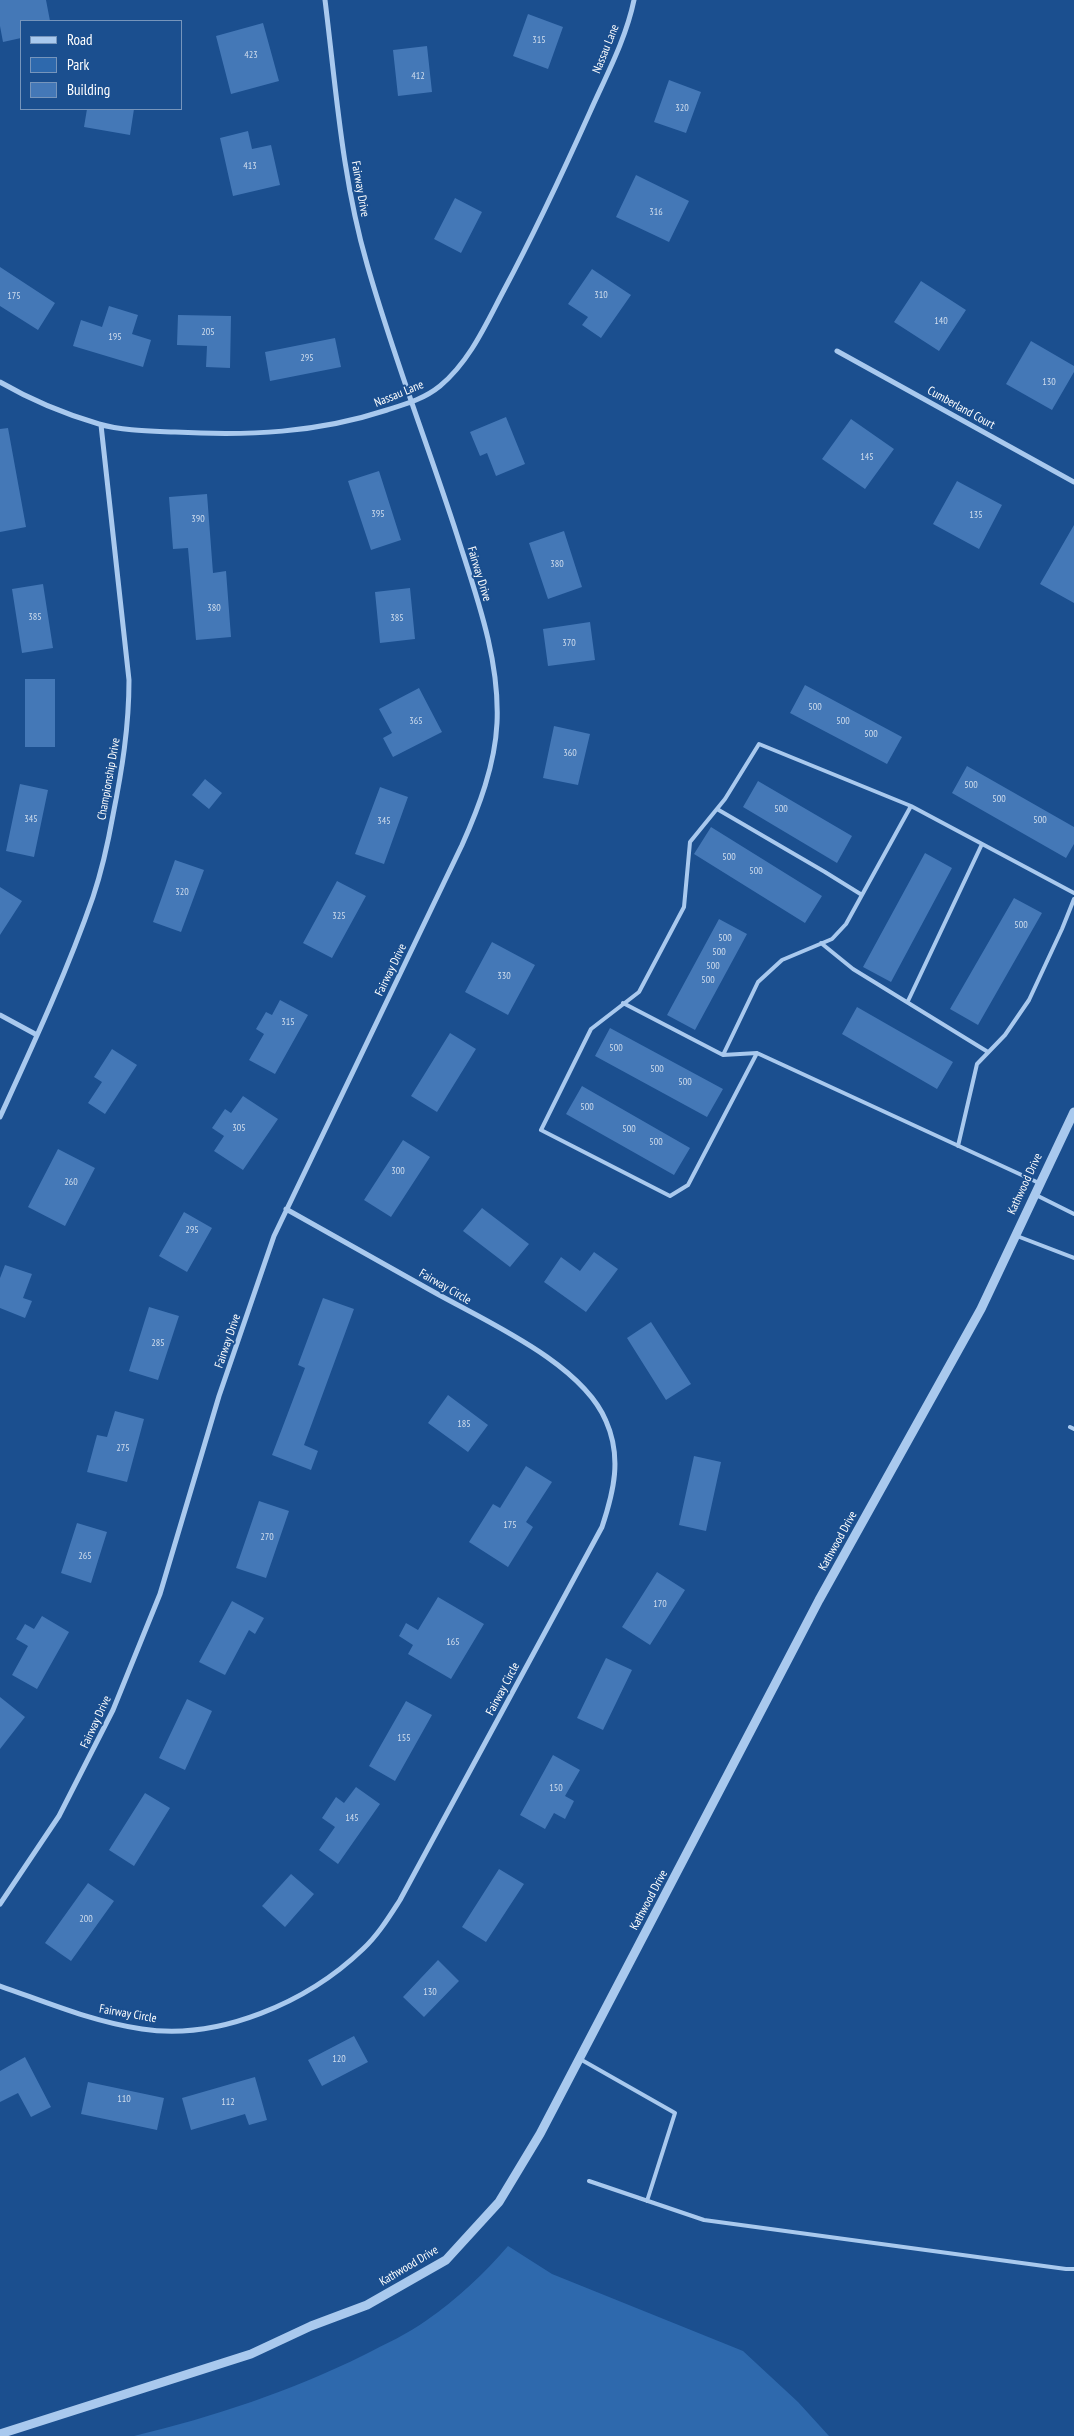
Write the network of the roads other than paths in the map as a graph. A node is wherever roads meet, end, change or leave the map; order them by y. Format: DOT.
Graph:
graph roads {
  1 [pos="325,0"];
  2 [pos="634,0"];
  3 [pos="837,351"];
  4 [pos="0,382"];
  5 [pos="412,402"];
  6 [pos="101,425"];
  7 [pos="1074,482"];
  8 [pos="911,806"];
  9 [pos="717,809"];
  10 [pos="982,844"];
  11 [pos="1074,893"];
  12 [pos="862,896"];
  13 [pos="1074,899"];
  14 [pos="821,943"];
  15 [pos="908,1001"];
  16 [pos="623,1003"];
  17 [pos="0,1015"];
  18 [pos="37,1035"];
  19 [pos="988,1052"];
  20 [pos="757,1053"];
  21 [pos="723,1055"];
  22 [pos="1074,1112"];
  23 [pos="0,1117"];
  24 [pos="958,1146"];
  25 [pos="1039,1183"];
  26 [pos="1034,1194"];
  27 [pos="286,1209"];
  28 [pos="1074,1214"];
  29 [pos="1015,1236"];
  30 [pos="1074,1258"];
  31 [pos="0,1904"];
  32 [pos="0,1986"];
  33 [pos="580,2059"];
  34 [pos="588,2181"];
  35 [pos="647,2201"];
  36 [pos="1074,2269"];
  37 [pos="0,2434"];
  1 -- 5 [label="street, Fairway Drive"];
  2 -- 5 [label="street, Nassau Lane"];
  3 -- 7 [label="street, Cumberland Court"];
  4 -- 6 [label="street, Nassau Lane"];
  5 -- 6 [label="street, Nassau Lane"];
  5 -- 27 [label="street, Fairway Drive"];
  6 -- 18 [label="street, Championship Drive"];
  8 -- 9 [label="lane"];
  8 -- 10 [label="lane"];
  8 -- 12 [label="lane"];
  9 -- 12 [label="lane"];
  9 -- 16 [label="lane"];
  10 -- 11 [label="lane"];
  10 -- 15 [label="lane"];
  12 -- 14 [label="lane"];
  13 -- 19 [label="lane"];
  14 -- 15 [label="lane"];
  14 -- 21 [label="lane"];
  15 -- 19 [label="lane"];
  16 -- 20 [label="lane"];
  16 -- 21 [label="lane"];
  17 -- 18 [label="street"];
  18 -- 23 [label="street, Championship Drive"];
  19 -- 24 [label="lane"];
  20 -- 21 [label="lane"];
  20 -- 24 [label="lane"];
  22 -- 25 [label="street, Kathwood Drive"];
  24 -- 25 [label="lane"];
  25 -- 26 [label="street, Kathwood Drive"];
  26 -- 28 [label="lane"];
  26 -- 29 [label="street, Kathwood Drive"];
  27 -- 31 [label="street, Fairway Drive"];
  27 -- 32 [label="street, Fairway Circle"];
  29 -- 30 [label="lane"];
  29 -- 33 [label="street, Kathwood Drive"];
  33 -- 35 [label="lane"];
  33 -- 37 [label="street, Kathwood Drive"];
  34 -- 35 [label="lane"];
  35 -- 36 [label="lane"];
}
